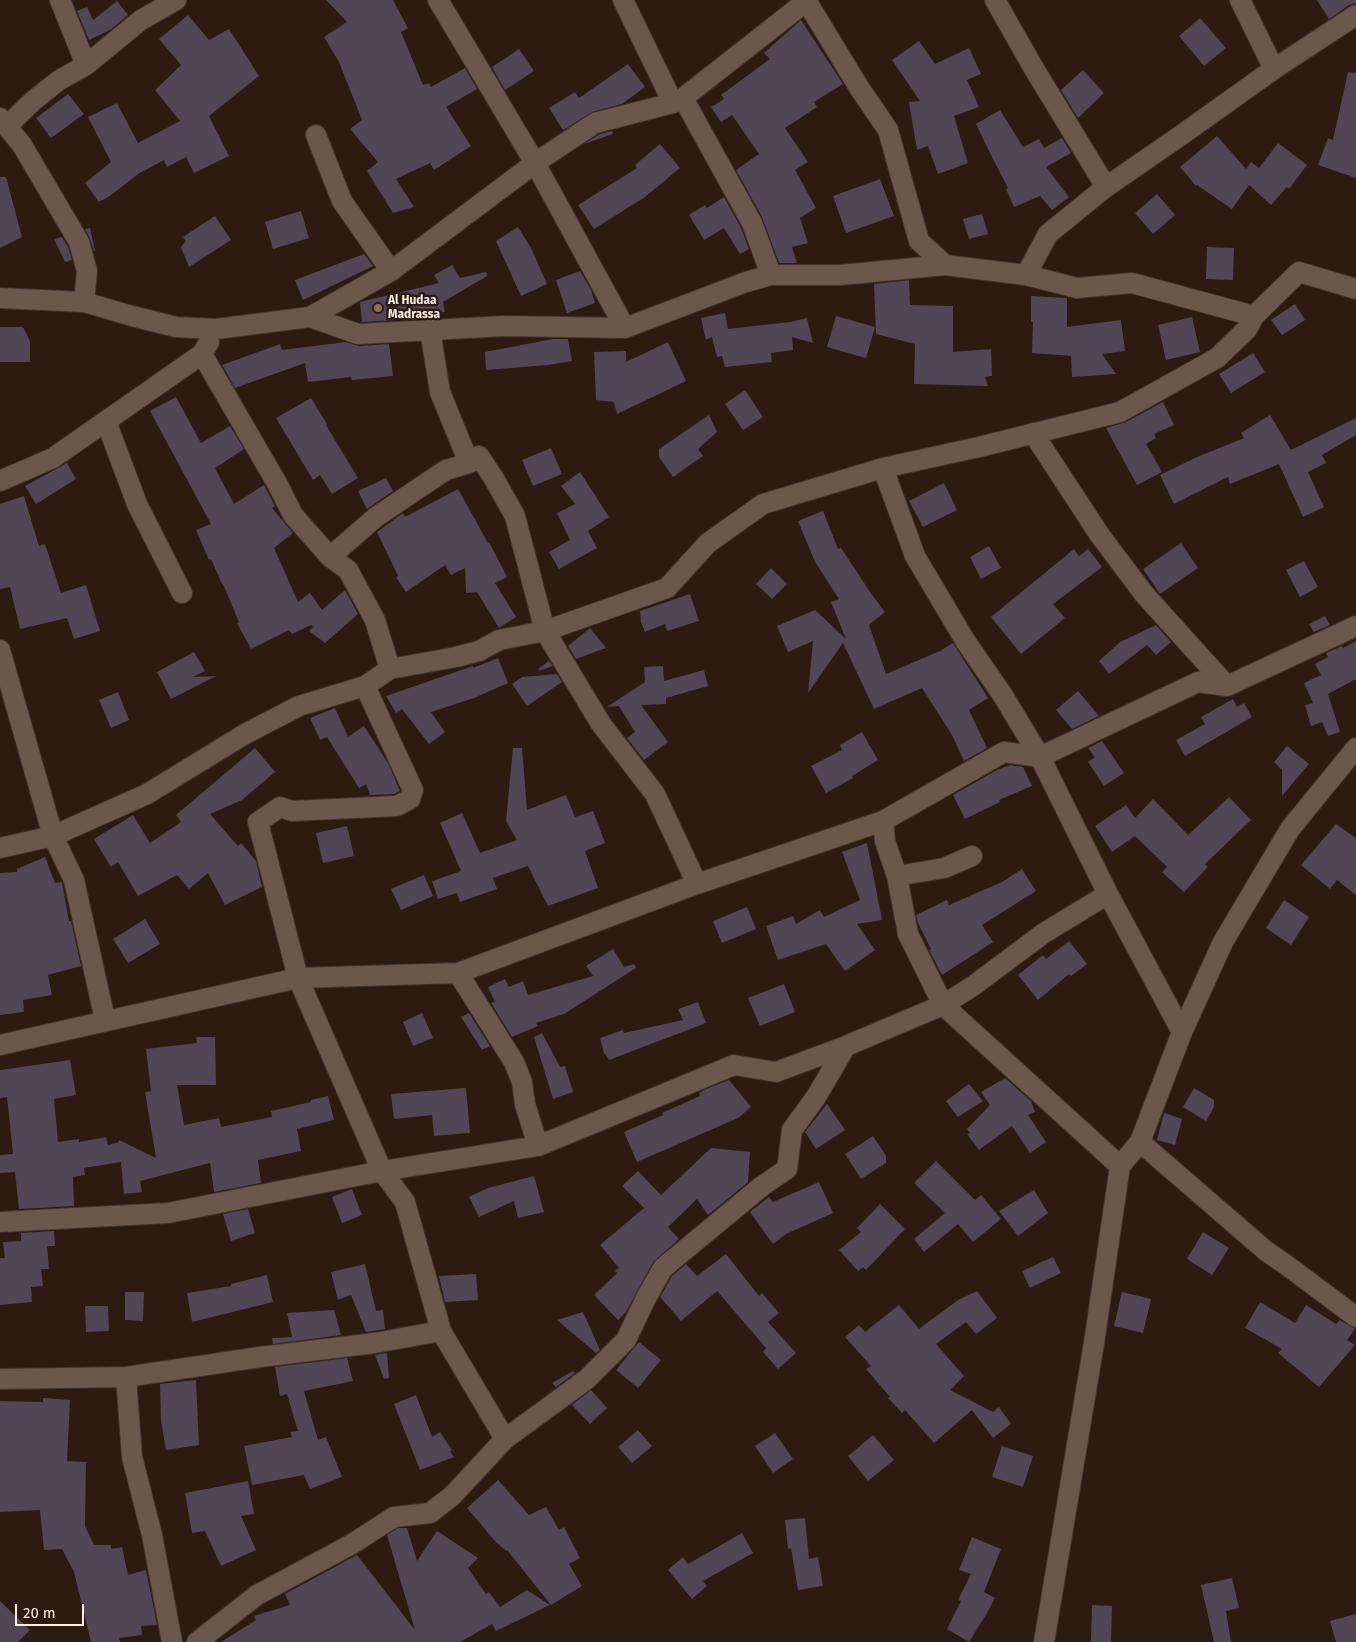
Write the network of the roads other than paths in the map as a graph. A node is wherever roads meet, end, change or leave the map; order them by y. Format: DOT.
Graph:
graph roads {
  1 [pos="60,0"];
  2 [pos="176,0"];
  3 [pos="438,0"];
  4 [pos="623,0"];
  5 [pos="995,0"];
  6 [pos="1240,0"];
  7 [pos="807,1"];
  8 [pos="1356,15"];
  9 [pos="86,65"];
  10 [pos="1274,69"];
  11 [pos="678,101"];
  12 [pos="3,122"];
  13 [pos="316,135"];
  14 [pos="535,163"];
  15 [pos="1106,187"];
  16 [pos="945,265"];
  17 [pos="390,271"];
  18 [pos="771,275"];
  19 [pos="1026,275"];
  20 [pos="1356,288"];
  21 [pos="0,298"];
  22 [pos="84,302"];
  23 [pos="1254,316"];
  24 [pos="310,317"];
  25 [pos="625,328"];
  26 [pos="216,330"];
  27 [pos="430,330"];
  28 [pos="202,354"];
  29 [pos="106,421"];
  30 [pos="1033,433"];
  31 [pos="469,463"];
  32 [pos="883,468"];
  33 [pos="0,481"];
  34 [pos="330,557"];
  35 [pos="182,593"];
  36 [pos="1356,626"];
  37 [pos="545,631"];
  38 [pos="0,650"];
  39 [pos="390,669"];
  40 [pos="365,686"];
  41 [pos="1227,686"];
  42 [pos="1356,748"];
  43 [pos="1040,757"];
  44 [pos="883,821"];
  45 [pos="54,836"];
  46 [pos="0,848"];
  47 [pos="972,856"];
  48 [pos="897,876"];
  49 [pos="696,884"];
  50 [pos="1108,894"];
  51 [pos="458,972"];
  52 [pos="298,978"];
  53 [pos="943,1004"];
  54 [pos="105,1020"];
  55 [pos="1182,1032"];
  56 [pos="0,1045"];
  57 [pos="846,1046"];
  58 [pos="1140,1142"];
  59 [pos="538,1146"];
  60 [pos="1120,1166"];
  61 [pos="382,1171"];
  62 [pos="0,1222"];
  63 [pos="1356,1317"];
  64 [pos="441,1332"];
  65 [pos="126,1377"];
  66 [pos="0,1379"];
  67 [pos="505,1439"];
  68 [pos="172,1642"];
  69 [pos="197,1642"];
  70 [pos="1044,1642"];
  1 -- 9 [label="street"];
  2 -- 9 [label="street"];
  3 -- 14 [label="street"];
  4 -- 11 [label="street"];
  5 -- 15 [label="street"];
  6 -- 10 [label="street"];
  7 -- 11 [label="street"];
  7 -- 16 [label="street"];
  8 -- 10 [label="street"];
  9 -- 12 [label="street"];
  10 -- 15 [label="street"];
  11 -- 14 [label="street"];
  11 -- 18 [label="street"];
  12 -- 22 [label="street"];
  13 -- 17 [label="street"];
  14 -- 17 [label="street"];
  14 -- 25 [label="street"];
  15 -- 19 [label="street"];
  16 -- 18 [label="street"];
  16 -- 19 [label="street"];
  17 -- 24 [label="street"];
  18 -- 25 [label="street"];
  19 -- 23 [label="street"];
  20 -- 23 [label="street"];
  21 -- 22 [label="street"];
  22 -- 26 [label="street"];
  23 -- 30 [label="street"];
  24 -- 26 [label="street"];
  24 -- 27 [label="street"];
  25 -- 27 [label="street"];
  26 -- 28 [label="street"];
  27 -- 31 [label="street"];
  28 -- 29 [label="street"];
  28 -- 34 [label="street"];
  29 -- 33 [label="street"];
  29 -- 35 [label="street"];
  30 -- 32 [label="street"];
  30 -- 41 [label="street"];
  31 -- 34 [label="street"];
  31 -- 37 [label="street"];
  32 -- 37 [label="street"];
  32 -- 43 [label="street"];
  34 -- 39 [label="street"];
  36 -- 41 [label="street"];
  37 -- 39 [label="street"];
  37 -- 49 [label="street"];
  38 -- 45 [label="street"];
  39 -- 40 [label="street"];
  40 -- 45 [label="street"];
  40 -- 52 [label="street"];
  41 -- 43 [label="street"];
  42 -- 55 [label="street"];
  43 -- 44 [label="street"];
  43 -- 50 [label="street"];
  44 -- 48 [label="street"];
  44 -- 49 [label="street"];
  45 -- 46 [label="street"];
  45 -- 54 [label="street"];
  47 -- 48 [label="street"];
  48 -- 53 [label="street"];
  49 -- 51 [label="street"];
  50 -- 53 [label="street"];
  50 -- 55 [label="street"];
  51 -- 52 [label="street"];
  51 -- 59 [label="street"];
  52 -- 54 [label="street"];
  52 -- 61 [label="street"];
  53 -- 57 [label="street"];
  53 -- 60 [label="street"];
  54 -- 56 [label="street"];
  55 -- 58 [label="street"];
  57 -- 59 [label="street"];
  57 -- 67 [label="street"];
  58 -- 60 [label="street"];
  58 -- 63 [label="street"];
  59 -- 61 [label="street"];
  60 -- 70 [label="street"];
  61 -- 62 [label="street"];
  61 -- 64 [label="street"];
  64 -- 65 [label="street"];
  64 -- 67 [label="street"];
  65 -- 66 [label="street"];
  65 -- 68 [label="street"];
  67 -- 69 [label="street"];
}
